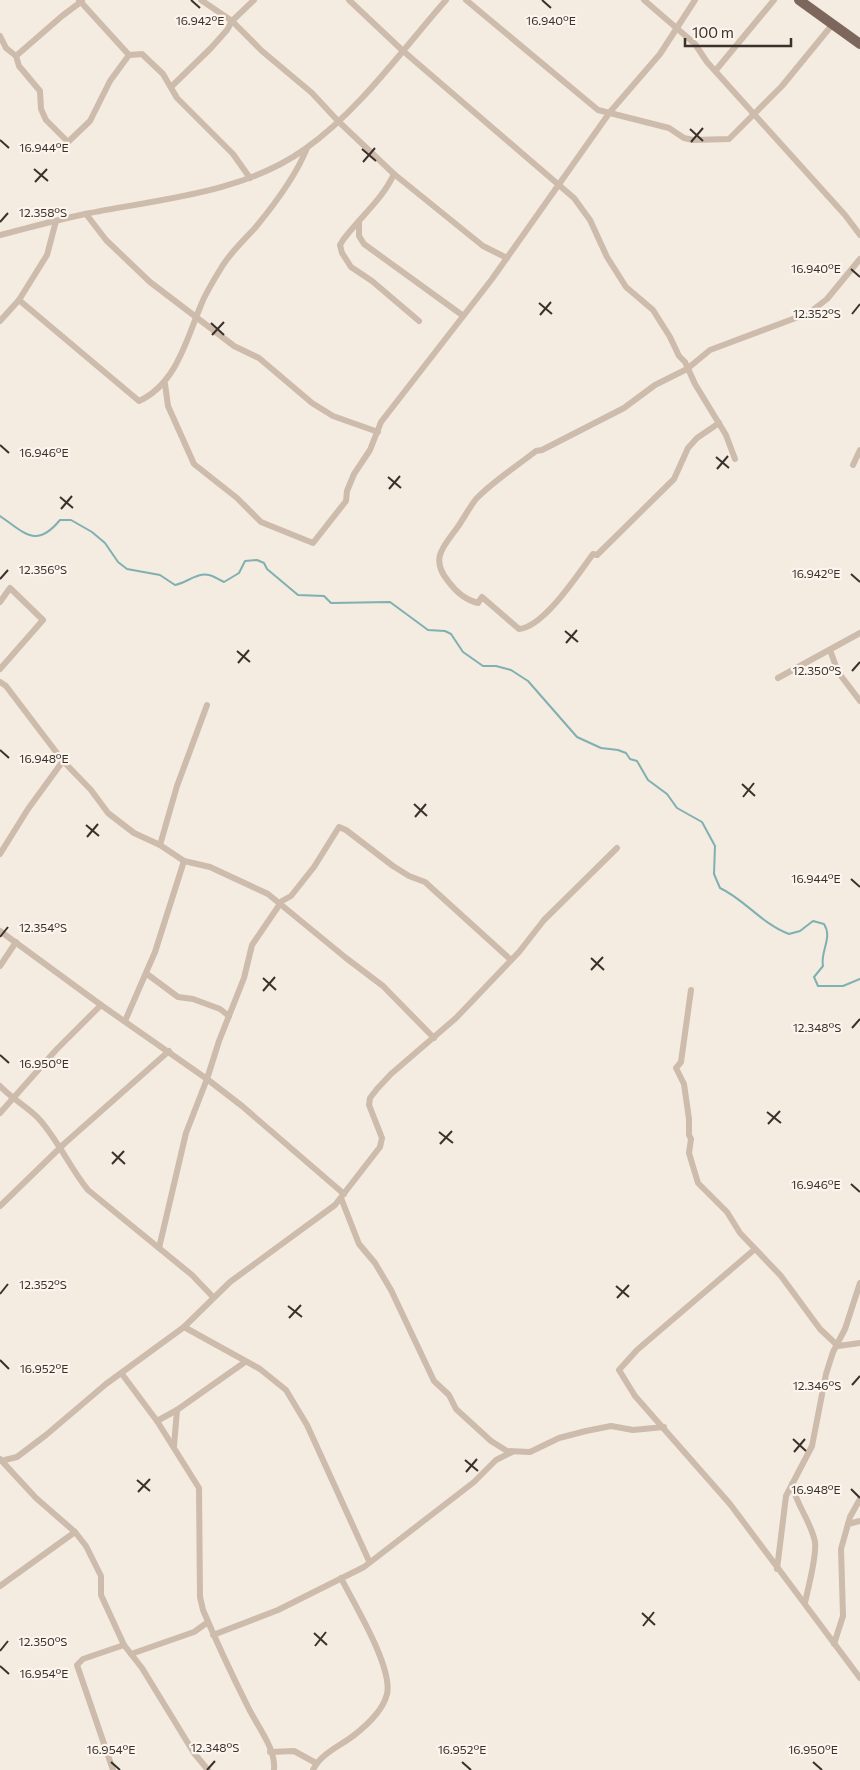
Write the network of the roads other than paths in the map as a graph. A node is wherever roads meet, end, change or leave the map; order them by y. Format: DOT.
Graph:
graph roads {
  1 [pos="201,0"];
  2 [pos="254,0"];
  3 [pos="349,0"];
  4 [pos="446,0"];
  5 [pos="466,0"];
  6 [pos="644,0"];
  7 [pos="695,0"];
  8 [pos="774,0"];
  9 [pos="799,0"];
  10 [pos="81,1"];
  11 [pos="232,21"];
  12 [pos="832,25"];
  13 [pos="676,27"];
  14 [pos="0,36"];
  15 [pos="860,44"];
  16 [pos="402,50"];
  17 [pos="129,55"];
  18 [pos="16,56"];
  19 [pos="716,70"];
  20 [pos="163,74"];
  21 [pos="180,77"];
  22 [pos="170,87"];
  23 [pos="610,112"];
  24 [pos="755,114"];
  25 [pos="338,121"];
  26 [pos="307,148"];
  27 [pos="394,174"];
  28 [pos="250,178"];
  29 [pos="559,184"];
  30 [pos="86,214"];
  31 [pos="56,221"];
  32 [pos="359,221"];
  33 [pos="858,224"];
  34 [pos="0,235"];
  35 [pos="860,236"];
  36 [pos="507,258"];
  37 [pos="860,259"];
  38 [pos="19,300"];
  39 [pos="462,315"];
  40 [pos="196,317"];
  41 [pos="0,321"];
  42 [pos="420,321"];
  43 [pos="687,368"];
  44 [pos="164,384"];
  45 [pos="719,423"];
  46 [pos="378,432"];
  47 [pos="860,450"];
  48 [pos="735,459"];
  49 [pos="853,465"];
  50 [pos="0,602"];
  51 [pos="860,633"];
  52 [pos="830,650"];
  53 [pos="0,669"];
  54 [pos="778,678"];
  55 [pos="0,682"];
  56 [pos="860,701"];
  57 [pos="207,705"];
  58 [pos="63,761"];
  59 [pos="160,845"];
  60 [pos="617,848"];
  61 [pos="0,854"];
  62 [pos="184,861"];
  63 [pos="281,904"];
  64 [pos="0,931"];
  65 [pos="16,942"];
  66 [pos="511,960"];
  67 [pos="0,966"];
  68 [pos="147,974"];
  69 [pos="691,990"];
  70 [pos="101,1005"];
  71 [pos="228,1016"];
  72 [pos="125,1021"];
  73 [pos="434,1038"];
  74 [pos="169,1051"];
  75 [pos="207,1078"];
  76 [pos="0,1086"];
  77 [pos="12,1099"];
  78 [pos="0,1113"];
  79 [pos="60,1150"];
  80 [pos="342,1196"];
  81 [pos="0,1206"];
  82 [pos="159,1248"];
  83 [pos="755,1249"];
  84 [pos="860,1283"];
  85 [pos="213,1297"];
  86 [pos="184,1327"];
  87 [pos="860,1343"];
  88 [pos="838,1346"];
  89 [pos="245,1362"];
  90 [pos="122,1374"];
  91 [pos="177,1410"];
  92 [pos="156,1421"];
  93 [pos="664,1427"];
  94 [pos="175,1450"];
  95 [pos="512,1452"];
  96 [pos="0,1460"];
  97 [pos="792,1483"];
  98 [pos="860,1499"];
  99 [pos="860,1522"];
  100 [pos="848,1524"];
  101 [pos="75,1532"];
  102 [pos="369,1561"];
  103 [pos="777,1569"];
  104 [pos="341,1578"];
  105 [pos="0,1586"];
  106 [pos="805,1603"];
  107 [pos="208,1622"];
  108 [pos="213,1635"];
  109 [pos="834,1644"];
  110 [pos="124,1645"];
  111 [pos="131,1654"];
  112 [pos="860,1678"];
  113 [pos="270,1752"];
  114 [pos="315,1767"];
  115 [pos="113,1770"];
  116 [pos="208,1770"];
  117 [pos="274,1770"];
  1 -- 11 [label="street"];
  2 -- 11 [label="street"];
  3 -- 16 [label="street"];
  4 -- 16 [label="street"];
  5 -- 23 [label="street"];
  6 -- 13 [label="street"];
  7 -- 13 [label="street"];
  8 -- 19 [label="street"];
  9 -- 12 [label="main road"];
  10 -- 17 [label="street"];
  10 -- 18 [label="street"];
  11 -- 21 [label="street"];
  11 -- 25 [label="street"];
  12 -- 15 [label="main road"];
  12 -- 24 [label="street"];
  13 -- 19 [label="street"];
  13 -- 23 [label="street"];
  14 -- 18 [label="street"];
  16 -- 25 [label="street"];
  16 -- 29 [label="street"];
  17 -- 18 [label="street"];
  17 -- 20 [label="street"];
  19 -- 24 [label="street"];
  20 -- 21 [label="street"];
  20 -- 22 [label="street"];
  21 -- 22 [label="street"];
  22 -- 28 [label="street"];
  23 -- 24 [label="street"];
  23 -- 29 [label="street"];
  24 -- 33 [label="street"];
  25 -- 26 [label="street"];
  25 -- 27 [label="street"];
  26 -- 28 [label="street"];
  26 -- 40 [label="street"];
  27 -- 32 [label="street"];
  27 -- 36 [label="street"];
  28 -- 30 [label="street"];
  29 -- 36 [label="street"];
  29 -- 43 [label="street"];
  30 -- 31 [label="street"];
  30 -- 40 [label="street"];
  31 -- 34 [label="street"];
  31 -- 38 [label="street"];
  32 -- 39 [label="street"];
  32 -- 42 [label="street"];
  33 -- 35 [label="street"];
  36 -- 39 [label="street"];
  37 -- 43 [label="street"];
  38 -- 41 [label="street"];
  38 -- 44 [label="street"];
  39 -- 46 [label="street"];
  40 -- 44 [label="street"];
  40 -- 46 [label="street"];
  43 -- 45 [label="street"];
  43 -- 45 [label="street"];
  44 -- 46 [label="street"];
  45 -- 48 [label="street"];
  47 -- 49 [label="street"];
  50 -- 53 [label="street"];
  51 -- 52 [label="street"];
  52 -- 54 [label="street"];
  52 -- 56 [label="street"];
  55 -- 58 [label="street"];
  57 -- 59 [label="street"];
  58 -- 59 [label="street"];
  58 -- 61 [label="street"];
  59 -- 62 [label="street"];
  60 -- 66 [label="street"];
  62 -- 63 [label="street"];
  62 -- 68 [label="street"];
  63 -- 66 [label="street"];
  63 -- 71 [label="street"];
  63 -- 73 [label="street"];
  64 -- 65 [label="street"];
  65 -- 67 [label="street"];
  65 -- 70 [label="street"];
  66 -- 73 [label="street"];
  68 -- 71 [label="street"];
  68 -- 72 [label="street"];
  69 -- 83 [label="street"];
  70 -- 72 [label="street"];
  70 -- 77 [label="street"];
  71 -- 75 [label="street"];
  72 -- 74 [label="street"];
  73 -- 80 [label="street"];
  74 -- 75 [label="street"];
  74 -- 79 [label="street"];
  75 -- 80 [label="street"];
  75 -- 82 [label="street"];
  76 -- 77 [label="street"];
  77 -- 78 [label="street"];
  77 -- 79 [label="street"];
  79 -- 81 [label="street"];
  79 -- 82 [label="street"];
  80 -- 85 [label="street"];
  80 -- 95 [label="street"];
  82 -- 85 [label="street"];
  83 -- 88 [label="street"];
  83 -- 93 [label="street"];
  84 -- 88 [label="street"];
  85 -- 86 [label="street"];
  86 -- 89 [label="street"];
  86 -- 90 [label="street"];
  87 -- 88 [label="street"];
  88 -- 97 [label="street"];
  89 -- 91 [label="street"];
  89 -- 102 [label="street"];
  90 -- 92 [label="street"];
  90 -- 96 [label="street"];
  91 -- 92 [label="street"];
  91 -- 94 [label="street"];
  92 -- 94 [label="street"];
  93 -- 95 [label="street"];
  93 -- 103 [label="street"];
  94 -- 107 [label="street"];
  95 -- 102 [label="street"];
  96 -- 101 [label="street"];
  97 -- 103 [label="street"];
  97 -- 106 [label="street"];
  98 -- 100 [label="street"];
  99 -- 100 [label="street"];
  100 -- 109 [label="street"];
  101 -- 105 [label="street"];
  101 -- 110 [label="street"];
  102 -- 104 [label="street"];
  103 -- 106 [label="street"];
  104 -- 108 [label="street"];
  104 -- 114 [label="street"];
  106 -- 109 [label="street"];
  107 -- 108 [label="street"];
  107 -- 111 [label="street"];
  108 -- 113 [label="street"];
  109 -- 112 [label="street"];
  110 -- 111 [label="street"];
  110 -- 115 [label="street"];
  111 -- 116 [label="street"];
  113 -- 114 [label="street"];
  113 -- 117 [label="street"];
}
